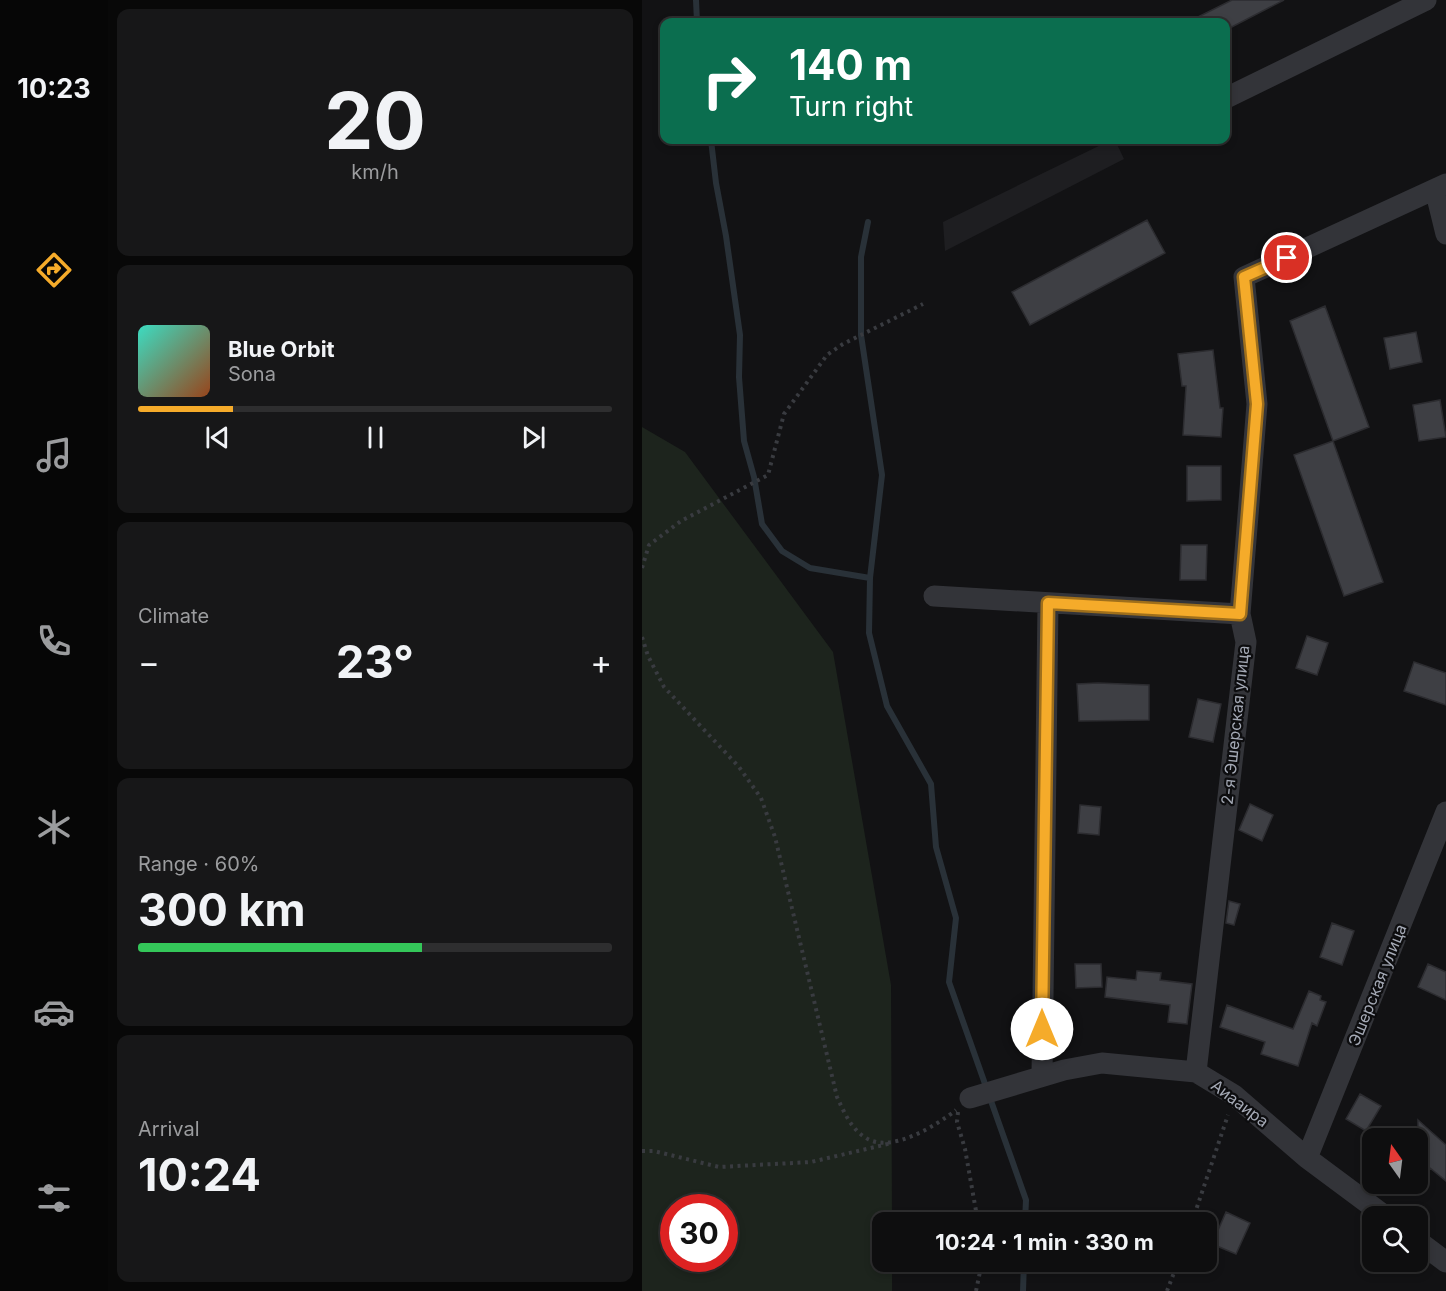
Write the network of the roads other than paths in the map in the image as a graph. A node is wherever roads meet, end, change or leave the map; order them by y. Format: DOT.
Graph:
graph roads {
  1 [pos="1426,0"];
  2 [pos="1230,96"];
  3 [pos="1441,187"];
  4 [pos="1446,234"];
  5 [pos="934,596"];
  6 [pos="1048,603"];
  7 [pos="1240,614"];
  8 [pos="1446,812"];
  9 [pos="1196,1072"];
  10 [pos="1042,1076"];
  11 [pos="970,1098"];
  12 [pos="1307,1158"];
  13 [pos="1372,1206"];
  14 [pos="1428,1248"];
  15 [pos="1446,1262"];
  1 -- 2 [label="street"];
  3 -- 4 [label="street"];
  3 -- 7 [label="street, 2-я Эшерская улица"];
  5 -- 6 [label="street"];
  6 -- 7 [label="street"];
  6 -- 10 [label="street"];
  7 -- 9 [label="street, 2-я Эшерская улица"];
  8 -- 12 [label="street, Эшерская улица"];
  9 -- 10 [label="street, Аиааира"];
  9 -- 12 [label="street, Аиааира"];
  10 -- 11 [label="street, Аиааира"];
  12 -- 13 [label="street, Аиааира"];
  14 -- 15 [label="street"];
}
